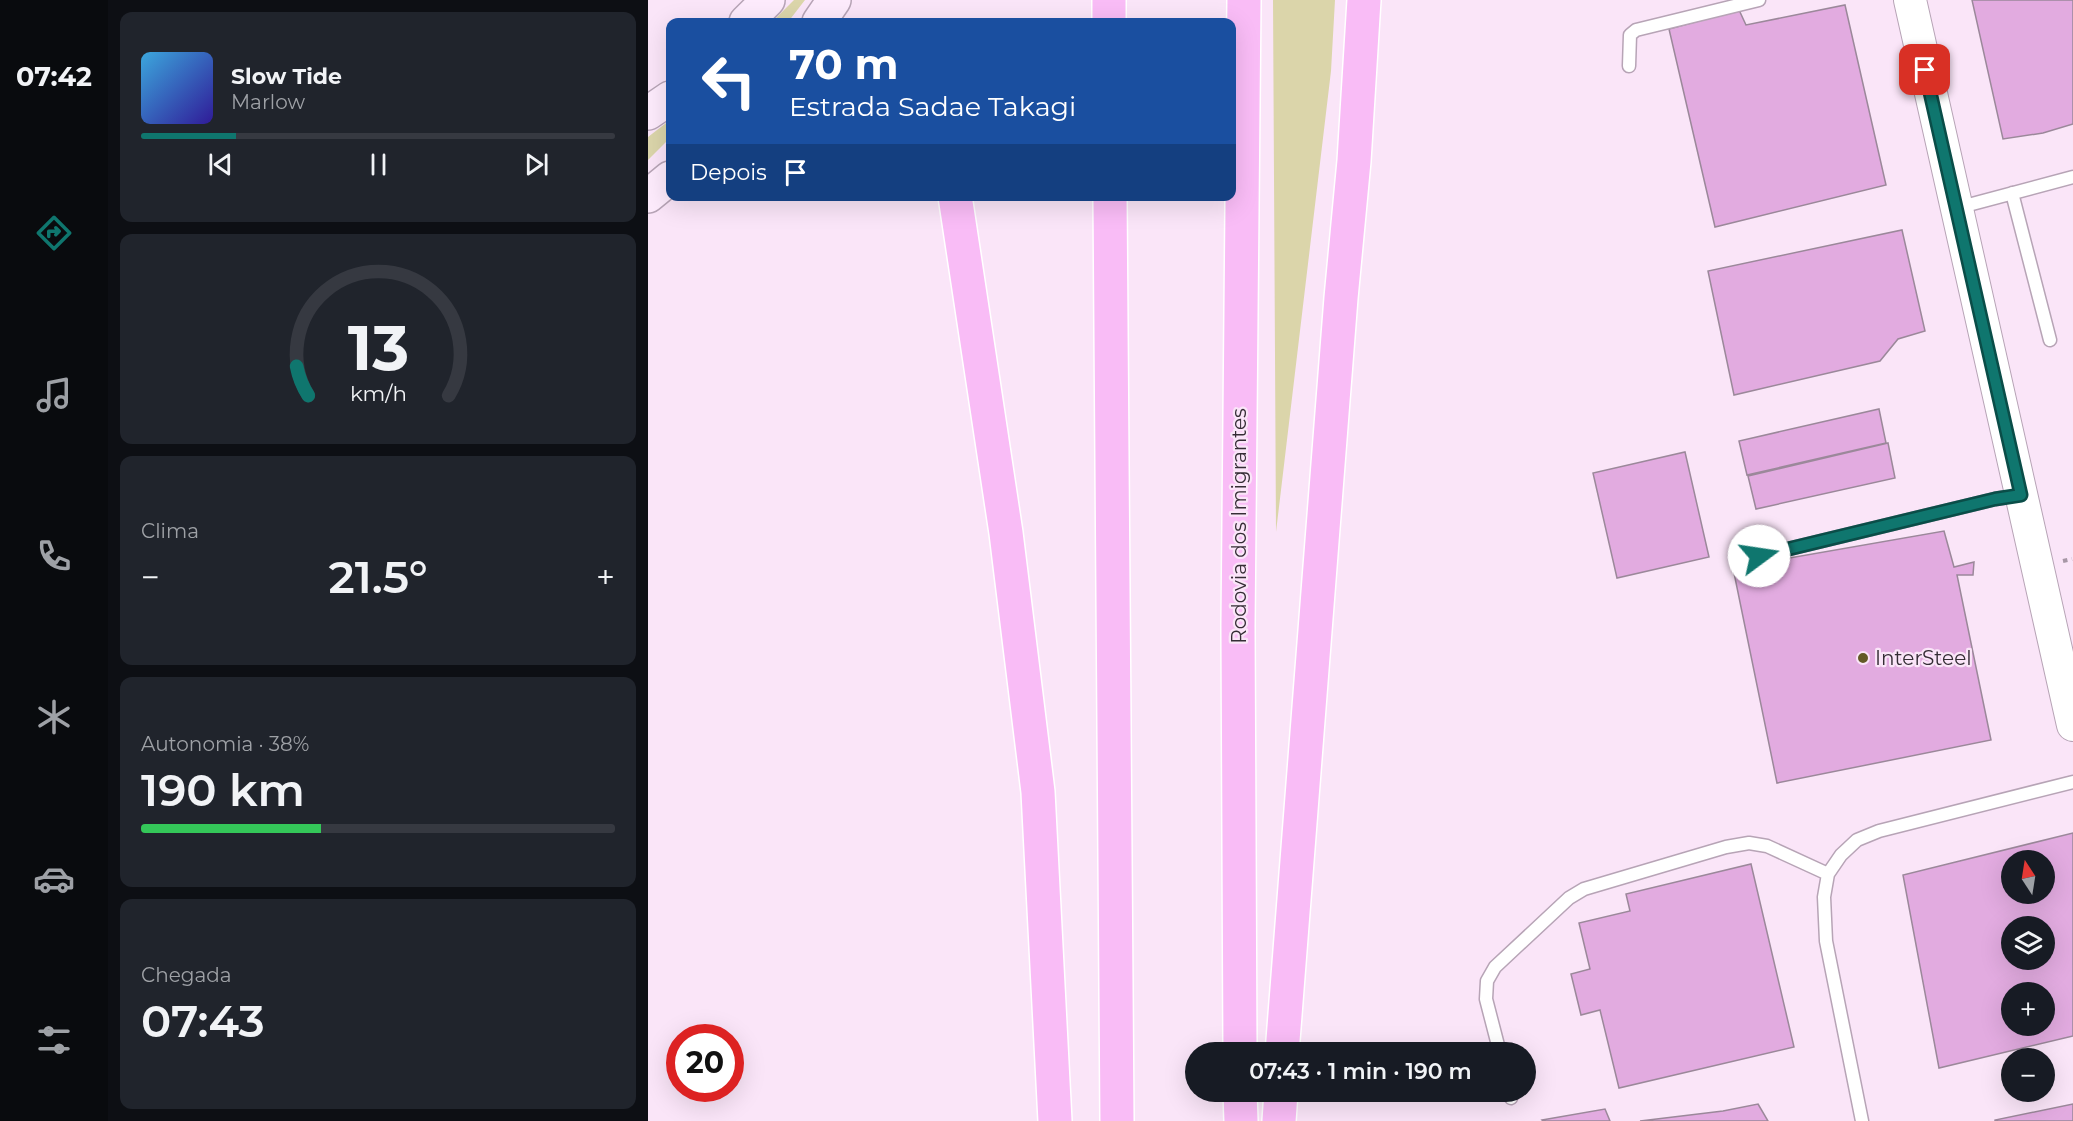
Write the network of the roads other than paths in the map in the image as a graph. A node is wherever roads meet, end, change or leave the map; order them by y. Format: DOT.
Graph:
graph roads {
  1 [pos="768,0"];
  2 [pos="834,0"];
  3 [pos="1109,0"];
  4 [pos="1244,0"];
  5 [pos="1364,0"];
  6 [pos="1759,0"];
  7 [pos="1910,0"];
  8 [pos="750,18"];
  9 [pos="822,18"];
  10 [pos="1109,18"];
  11 [pos="1629,66"];
  12 [pos="666,86"];
  13 [pos="648,97"];
  14 [pos="666,101"];
  15 [pos="648,112"];
  16 [pos="2073,177"];
  17 [pos="2012,193"];
  18 [pos="956,201"];
  19 [pos="1110,201"];
  20 [pos="1956,209"];
  21 [pos="2050,340"];
  22 [pos="2021,495"];
  23 [pos="1759,556"];
  24 [pos="2073,725"];
  25 [pos="2073,782"];
  26 [pos="1828,874"];
  27 [pos="1239,1042"];
  28 [pos="1283,1042"];
  29 [pos="1497,1042"];
  30 [pos="1240,1102"];
  31 [pos="1281,1102"];
  32 [pos="1055,1121"];
  33 [pos="1117,1121"];
  34 [pos="1241,1121"];
  35 [pos="1280,1121"];
  36 [pos="1862,1121"];
  1 -- 8 [label="main road"];
  2 -- 9 [label="main road"];
  3 -- 10 [label="highway"];
  4 -- 27 [label="highway, Rodovia dos Imigrantes"];
  5 -- 28 [label="highway"];
  6 -- 11 [label="lane"];
  7 -- 20 [label="street"];
  12 -- 13 [label="main road"];
  14 -- 15 [label="main road"];
  16 -- 17 [label="lane"];
  17 -- 20 [label="lane"];
  17 -- 21 [label="lane"];
  18 -- 32 [label="highway"];
  19 -- 33 [label="highway"];
  20 -- 22 [label="street"];
  22 -- 23 [label="lane"];
  22 -- 24 [label="street"];
  25 -- 26 [label="lane"];
  26 -- 29 [label="lane"];
  26 -- 36 [label="lane"];
  30 -- 34 [label="highway"];
  31 -- 35 [label="highway"];
}
